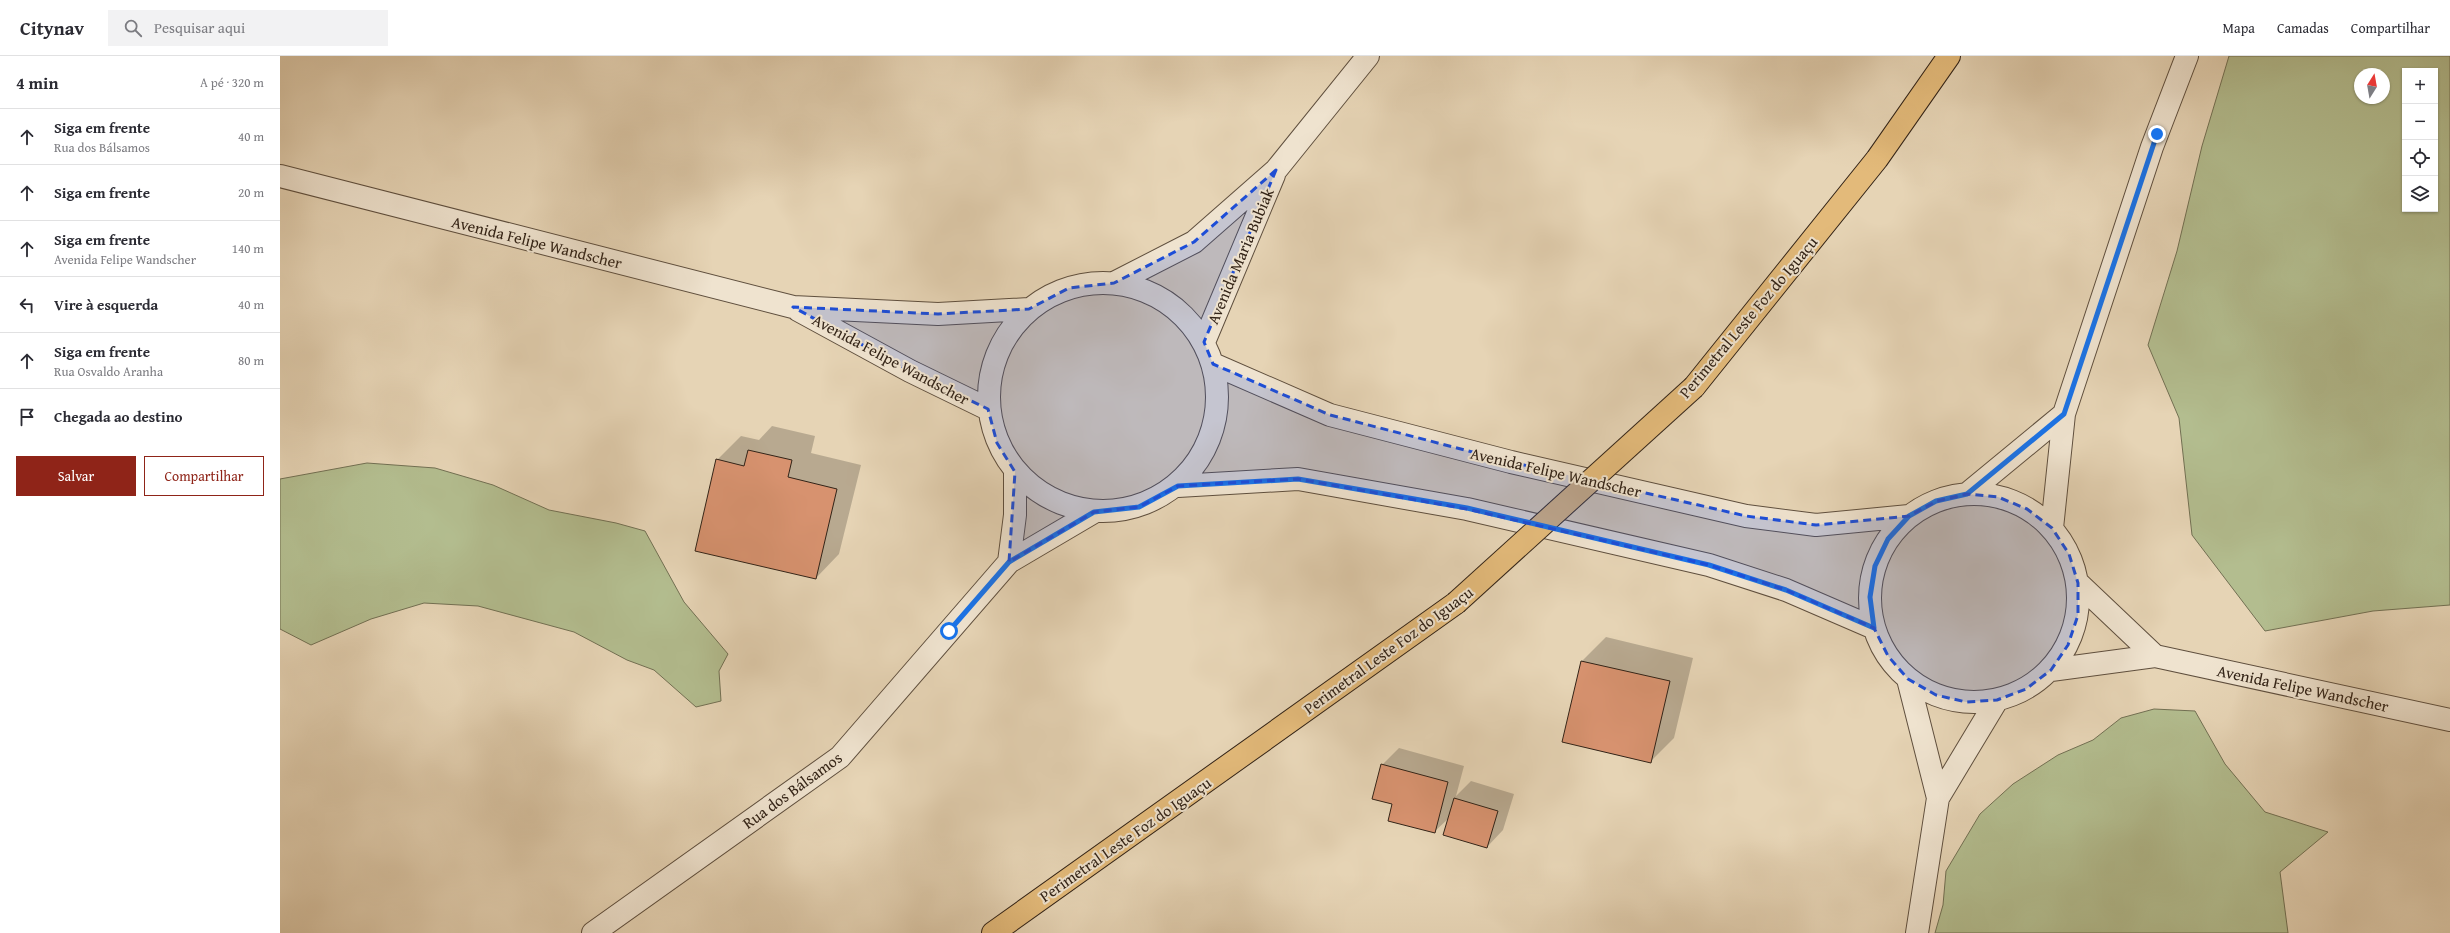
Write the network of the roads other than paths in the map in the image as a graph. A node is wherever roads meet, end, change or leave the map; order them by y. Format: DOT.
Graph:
graph roads {
  1 [pos="1368,56"];
  2 [pos="1949,56"];
  3 [pos="2187,56"];
  4 [pos="1276,170"];
  5 [pos="280,176"];
  6 [pos="1114,283"];
  7 [pos="793,307"];
  8 [pos="1029,309"];
  9 [pos="1204,342"];
  10 [pos="1213,364"];
  11 [pos="988,409"];
  12 [pos="2064,414"];
  13 [pos="1015,472"];
  14 [pos="1178,486"];
  15 [pos="1967,494"];
  16 [pos="1094,512"];
  17 [pos="1909,516"];
  18 [pos="2052,528"];
  19 [pos="1009,562"];
  20 [pos="2078,583"];
  21 [pos="1874,628"];
  22 [pos="2155,656"];
  23 [pos="2051,670"];
  24 [pos="1908,679"];
  25 [pos="1997,700"];
  26 [pos="2450,720"];
  27 [pos="1938,798"];
  28 [pos="593,933"];
  29 [pos="993,933"];
  30 [pos="1917,933"];
  1 -- 4 [label="street, Avenida Maria Bubiak"];
  2 -- 29 [label="highway, Perimetral Leste Foz do Iguaçu, bridge"];
  3 -- 12 [label="street"];
  4 -- 6 [label="street, Avenida Maria Bubiak"];
  4 -- 9 [label="street, Avenida Maria Bubiak"];
  5 -- 7 [label="street, Avenida Felipe Wandscher"];
  6 -- 8 [label="street"];
  6 -- 9 [label="street"];
  7 -- 8 [label="street, Avenida Felipe Wandscher"];
  7 -- 11 [label="street, Avenida Felipe Wandscher"];
  8 -- 11 [label="street"];
  9 -- 10 [label="street"];
  10 -- 14 [label="street"];
  10 -- 17 [label="street, Avenida Felipe Wandscher"];
  11 -- 13 [label="street"];
  12 -- 15 [label="street"];
  12 -- 18 [label="street"];
  13 -- 16 [label="street"];
  13 -- 19 [label="street"];
  14 -- 16 [label="street"];
  14 -- 21 [label="street"];
  15 -- 17 [label="street"];
  15 -- 18 [label="street"];
  16 -- 19 [label="street, Rua dos Bálsamos"];
  17 -- 21 [label="street"];
  18 -- 20 [label="street"];
  19 -- 28 [label="street, Rua dos Bálsamos"];
  20 -- 22 [label="street"];
  20 -- 23 [label="street"];
  21 -- 24 [label="street"];
  22 -- 23 [label="street, Avenida Felipe Wandscher"];
  22 -- 26 [label="street, Avenida Felipe Wandscher"];
  23 -- 25 [label="street"];
  24 -- 25 [label="street"];
  24 -- 27 [label="street"];
  25 -- 27 [label="street"];
  27 -- 30 [label="street"];
}
